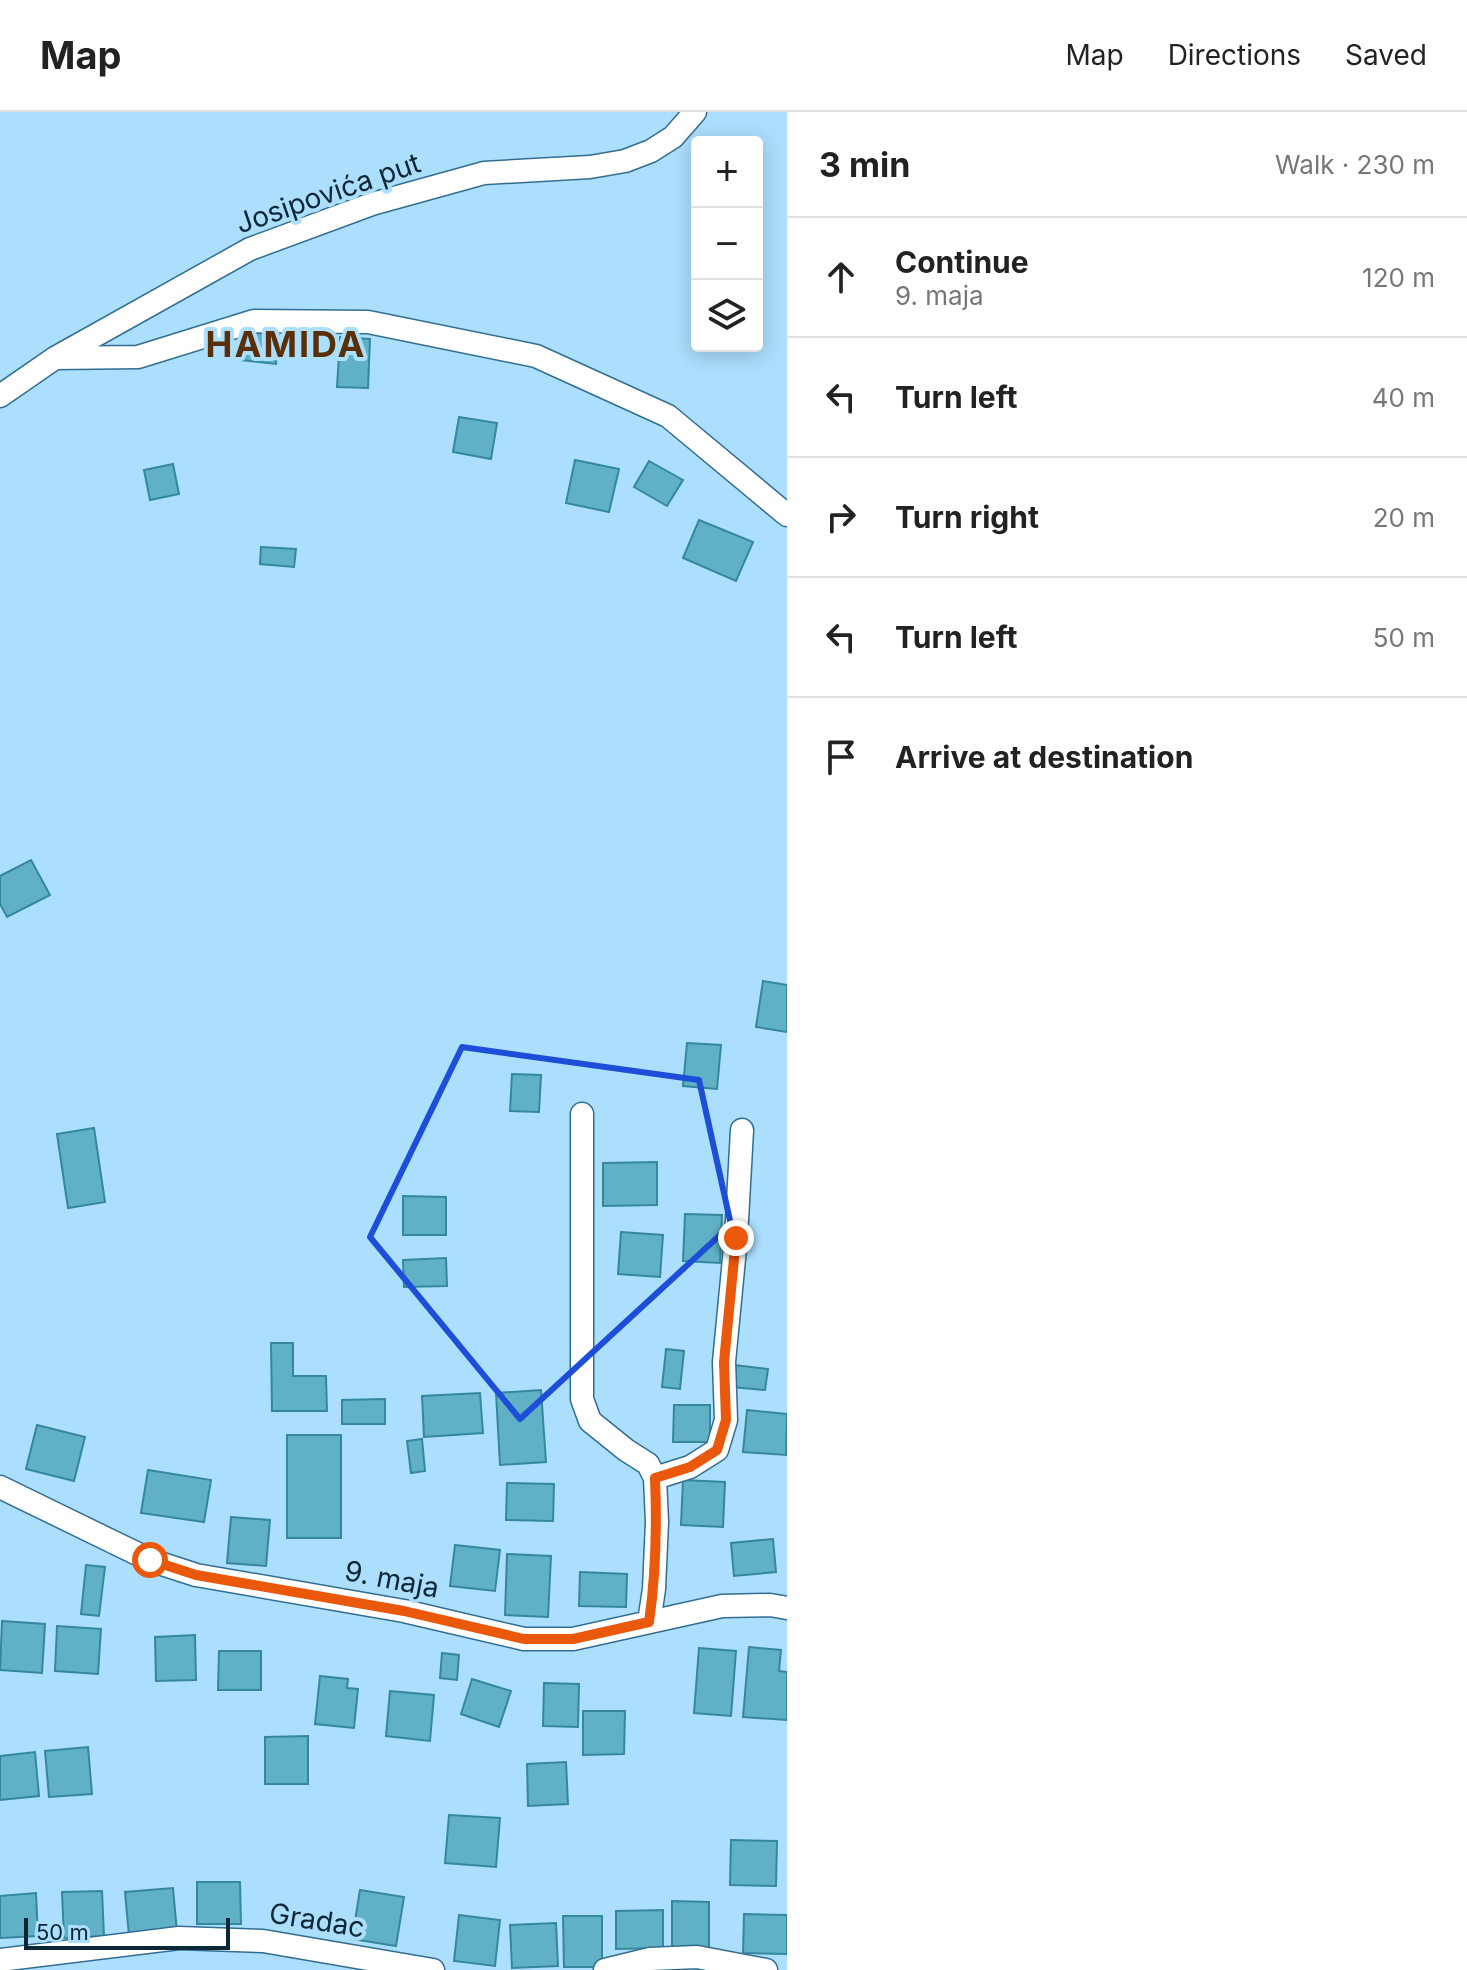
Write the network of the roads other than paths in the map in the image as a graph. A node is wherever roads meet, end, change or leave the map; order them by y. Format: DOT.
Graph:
graph roads {
  1 [pos="695,112"];
  2 [pos="55,358"];
  3 [pos="0,396"];
  4 [pos="787,515"];
  5 [pos="582,1114"];
  6 [pos="742,1130"];
  7 [pos="655,1478"];
  8 [pos="0,1487"];
  9 [pos="787,1608"];
  10 [pos="649,1622"];
  11 [pos="0,1960"];
  12 [pos="433,1970"];
  13 [pos="605,1970"];
  14 [pos="766,1970"];
  1 -- 2 [label="street, Josipovića put"];
  2 -- 3 [label="street, Josipovića put"];
  2 -- 4 [label="street"];
  5 -- 7 [label="street"];
  6 -- 7 [label="street"];
  7 -- 10 [label="street"];
  8 -- 10 [label="street, 9. maja"];
  9 -- 10 [label="street, 9. maja"];
  11 -- 12 [label="street, Gradac"];
  13 -- 14 [label="street"];
}
